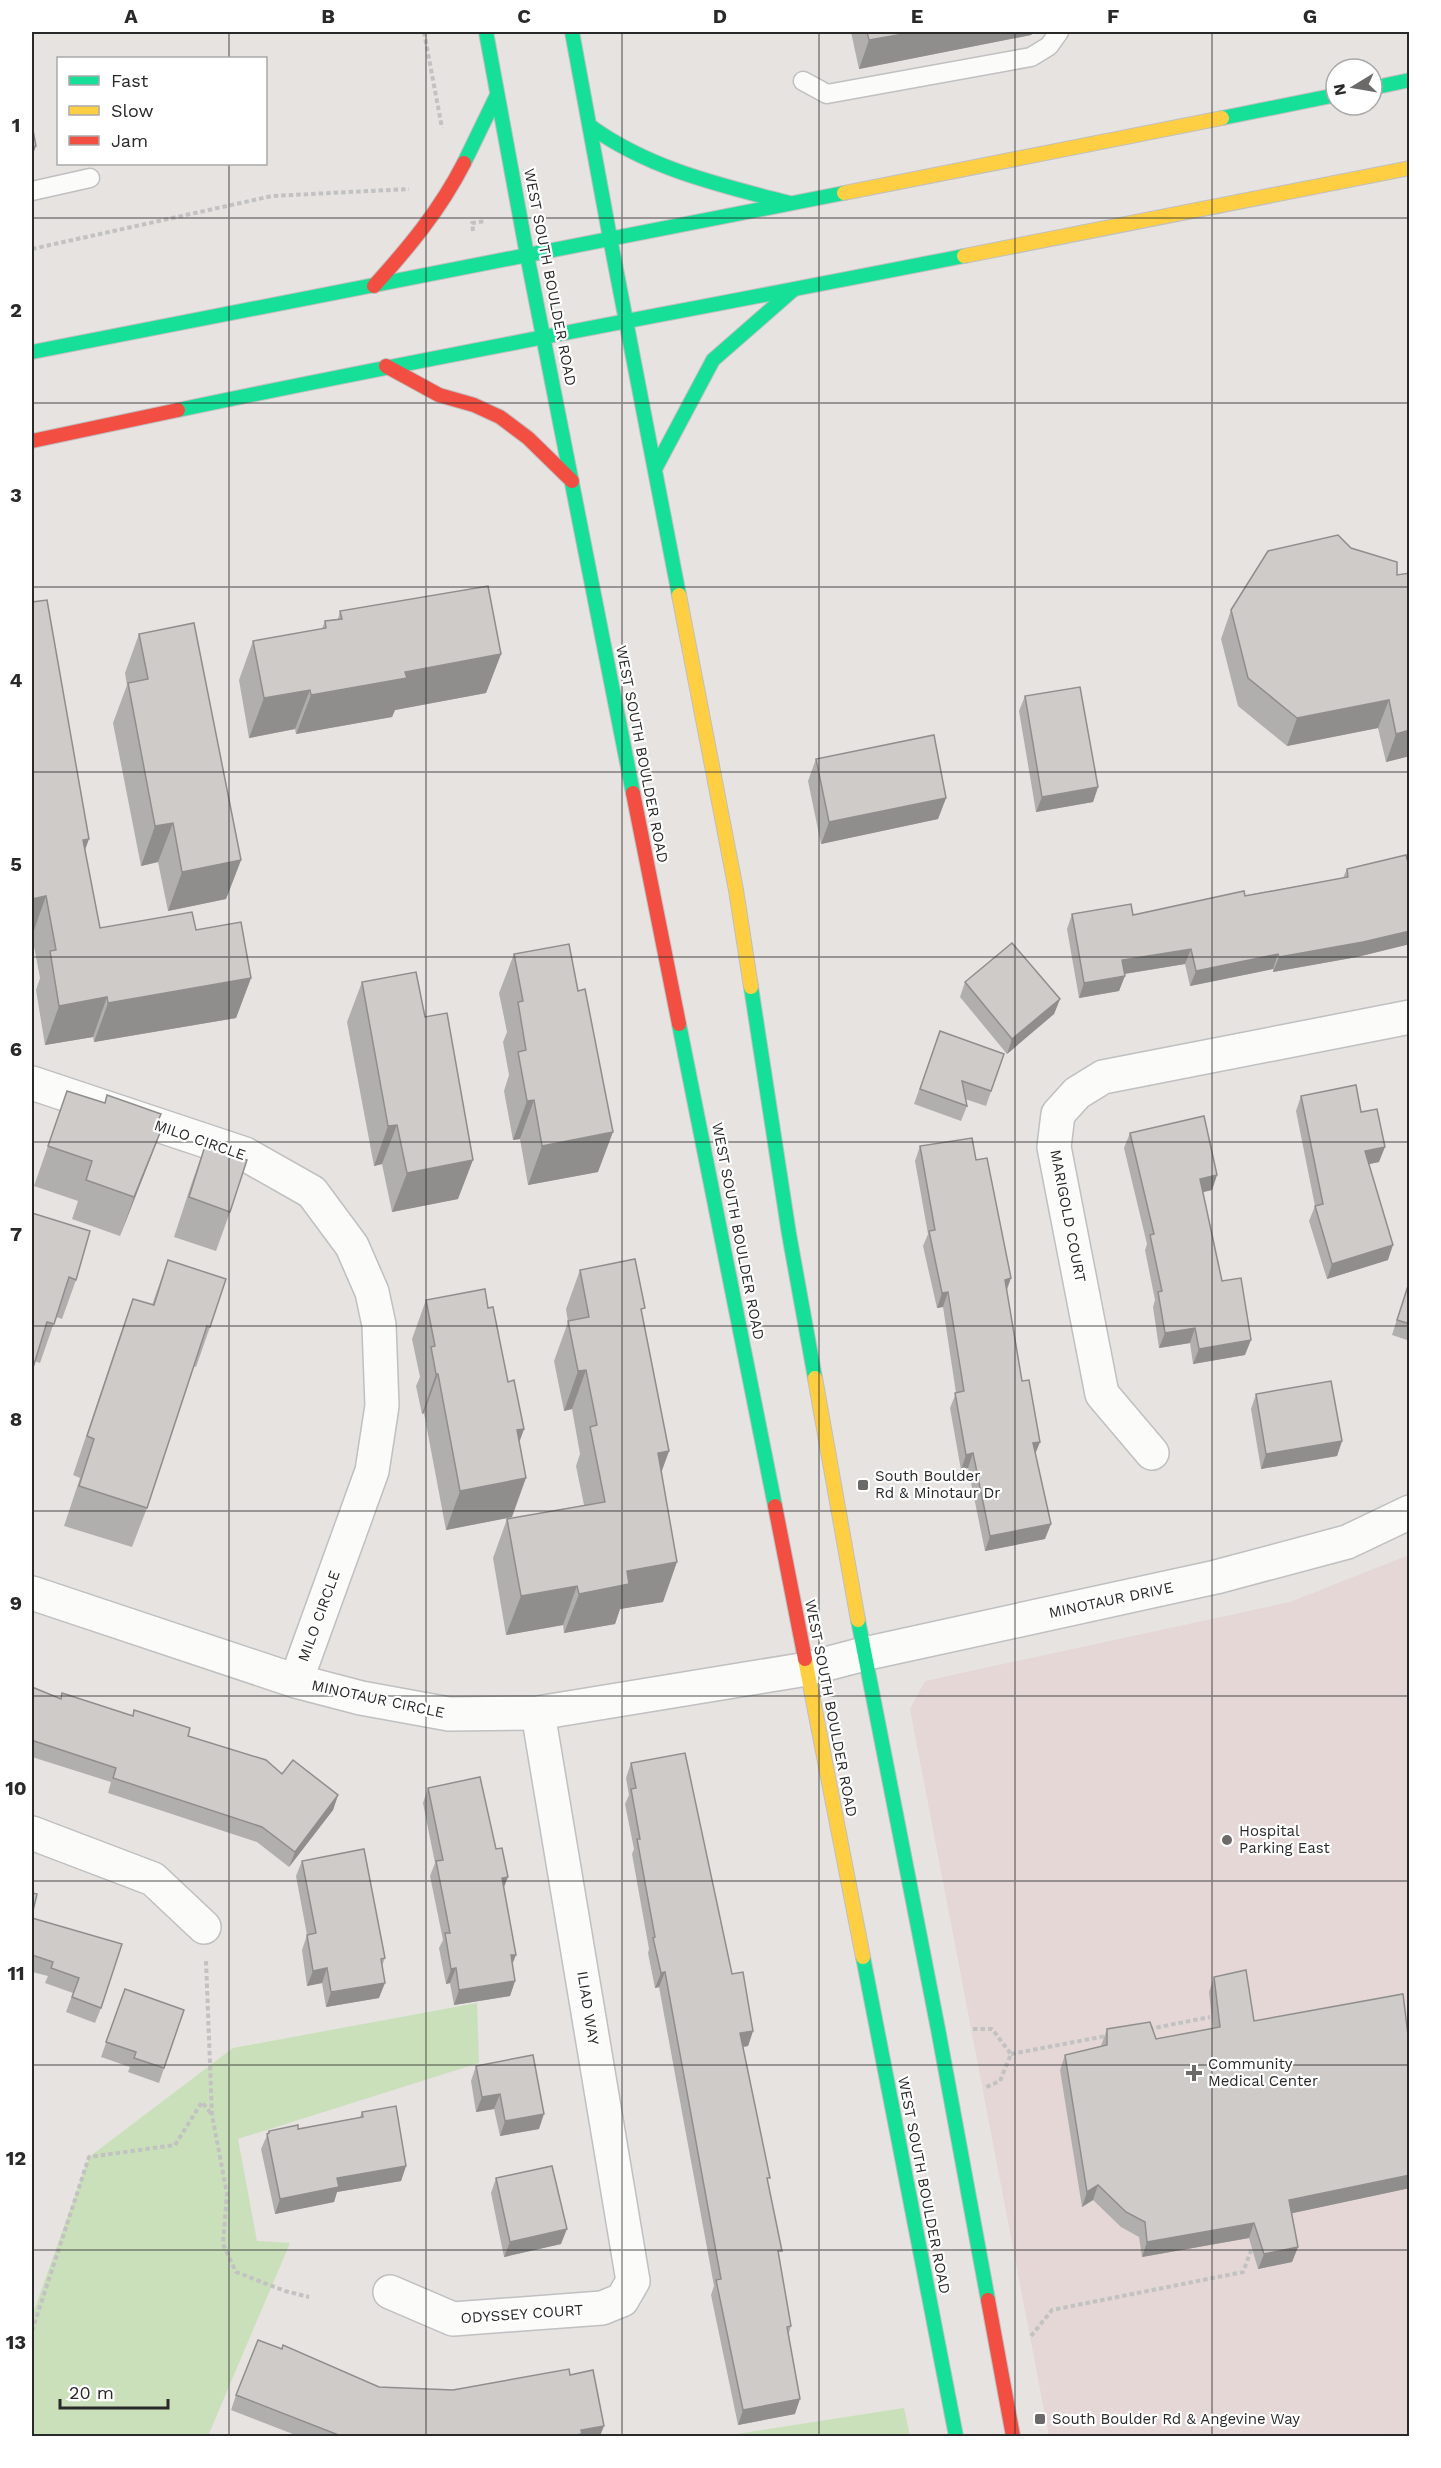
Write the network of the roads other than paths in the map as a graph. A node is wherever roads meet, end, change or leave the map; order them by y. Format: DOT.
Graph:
graph roads {
  1 [pos="486,32"];
  2 [pos="572,32"];
  3 [pos="1059,32"];
  4 [pos="1410,80"];
  5 [pos="803,81"];
  6 [pos="1384,85"];
  7 [pos="497,95"];
  8 [pos="1324,97"];
  9 [pos="590,126"];
  10 [pos="1410,168"];
  11 [pos="90,178"];
  12 [pos="32,191"];
  13 [pos="789,203"];
  14 [pos="610,238"];
  15 [pos="527,255"];
  16 [pos="374,286"];
  17 [pos="793,290"];
  18 [pos="627,321"];
  19 [pos="544,337"];
  20 [pos="32,352"];
  21 [pos="387,366"];
  22 [pos="32,441"];
  23 [pos="655,469"];
  24 [pos="572,481"];
  25 [pos="1410,1017"];
  26 [pos="32,1083"];
  27 [pos="1152,1453"];
  28 [pos="1410,1512"];
  29 [pos="32,1593"];
  30 [pos="864,1654"];
  31 [pos="807,1669"];
  32 [pos="296,1681"];
  33 [pos="538,1713"];
  34 [pos="32,1833"];
  35 [pos="204,1927"];
  36 [pos="390,2292"];
  37 [pos="622,2300"];
  38 [pos="956,2436"];
  39 [pos="1013,2436"];
  1 -- 7 [label="main road, WEST SOUTH BOULDER ROAD"];
  2 -- 9 [label="main road"];
  3 -- 5 [label="lane"];
  4 -- 6 [label="main road"];
  7 -- 15 [label="main road, WEST SOUTH BOULDER ROAD"];
  7 -- 16 [label="main road"];
  8 -- 13 [label="main road"];
  9 -- 13 [label="main road"];
  9 -- 14 [label="main road"];
  10 -- 17 [label="main road"];
  11 -- 12 [label="lane"];
  13 -- 14 [label="main road"];
  14 -- 15 [label="main road"];
  14 -- 18 [label="main road"];
  15 -- 16 [label="main road"];
  15 -- 19 [label="main road, WEST SOUTH BOULDER ROAD"];
  16 -- 20 [label="main road"];
  17 -- 18 [label="main road"];
  17 -- 23 [label="main road"];
  18 -- 19 [label="main road"];
  18 -- 23 [label="main road"];
  19 -- 21 [label="main road"];
  19 -- 24 [label="main road, WEST SOUTH BOULDER ROAD"];
  21 -- 22 [label="main road"];
  21 -- 24 [label="main road"];
  23 -- 30 [label="main road"];
  24 -- 31 [label="main road, WEST SOUTH BOULDER ROAD"];
  25 -- 27 [label="street, MARIGOLD COURT"];
  26 -- 32 [label="street, MILO CIRCLE"];
  28 -- 30 [label="street, MINOTAUR DRIVE"];
  29 -- 32 [label="street, MINOTAUR CIRCLE"];
  30 -- 31 [label="street, MINOTAUR DRIVE"];
  30 -- 39 [label="main road"];
  31 -- 33 [label="street, MINOTAUR CIRCLE"];
  31 -- 38 [label="main road, WEST SOUTH BOULDER ROAD"];
  32 -- 33 [label="street, MINOTAUR CIRCLE"];
  33 -- 37 [label="street, ILIAD WAY"];
  34 -- 35 [label="street"];
  36 -- 37 [label="street, ODYSSEY COURT"];
}
